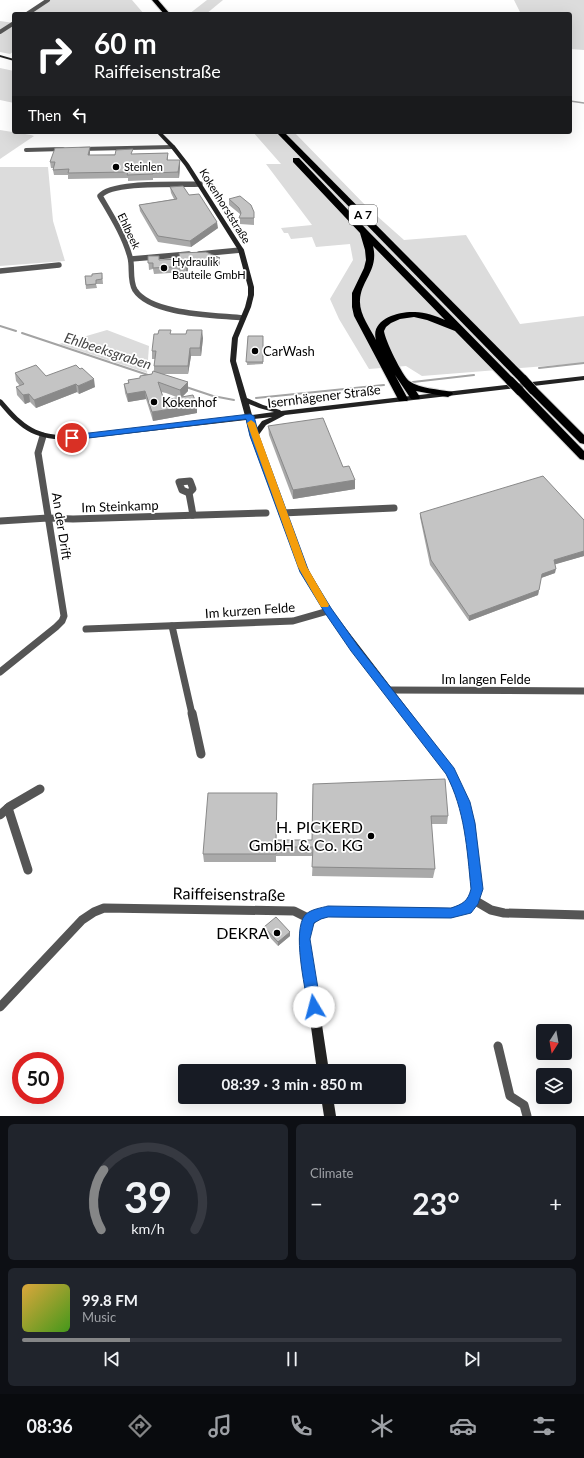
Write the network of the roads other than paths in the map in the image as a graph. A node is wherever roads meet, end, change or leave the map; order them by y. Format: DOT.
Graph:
graph roads {
  1 [pos="48,0"];
  2 [pos="146,0"];
  3 [pos="155,0"];
  4 [pos="30,12"];
  5 [pos="157,12"];
  6 [pos="165,12"];
  7 [pos="12,24"];
  8 [pos="0,32"];
  9 [pos="0,56"];
  10 [pos="12,59"];
  11 [pos="160,134"];
  12 [pos="277,135"];
  13 [pos="173,147"];
  14 [pos="66,149"];
  15 [pos="74,149"];
  16 [pos="26,150"];
  17 [pos="200,184"];
  18 [pos="364,232"];
  19 [pos="241,250"];
  20 [pos="131,259"];
  21 [pos="59,265"];
  22 [pos="0,270"];
  23 [pos="243,318"];
  24 [pos="464,332"];
  25 [pos="584,378"];
  26 [pos="406,383"];
  27 [pos="448,394"];
  28 [pos="415,397"];
  29 [pos="403,398"];
  30 [pos="245,400"];
  31 [pos="0,401"];
  32 [pos="287,412"];
  33 [pos="250,416"];
  34 [pos="43,436"];
  35 [pos="254,436"];
  36 [pos="584,441"];
  37 [pos="584,457"];
  38 [pos="189,493"];
  39 [pos="394,508"];
  40 [pos="266,513"];
  41 [pos="282,513"];
  42 [pos="193,515"];
  43 [pos="48,518"];
  44 [pos="0,521"];
  45 [pos="328,611"];
  46 [pos="172,626"];
  47 [pos="86,628"];
  48 [pos="0,672"];
  49 [pos="388,690"];
  50 [pos="584,691"];
  51 [pos="201,754"];
  52 [pos="40,789"];
  53 [pos="8,808"];
  54 [pos="0,815"];
  55 [pos="28,870"];
  56 [pos="474,900"];
  57 [pos="584,915"];
  58 [pos="310,919"];
  59 [pos="0,1007"];
  60 [pos="498,1046"];
  61 [pos="322,1064"];
  62 [pos="328,1104"];
  63 [pos="330,1116"];
  64 [pos="527,1116"];
  1 -- 4 [label="street"];
  2 -- 5 [label="highway"];
  3 -- 6 [label="highway"];
  7 -- 8 [label="street"];
  9 -- 10 [label="main road"];
  11 -- 13 [label="main road, Kokenhorststraße"];
  12 -- 18 [label="highway, A 7"];
  12 -- 36 [label="highway, A 7, bridge"];
  13 -- 15 [label="street"];
  13 -- 17 [label="main road, Kokenhorststraße"];
  14 -- 16 [label="street"];
  17 -- 19 [label="main road, Kokenhorststraße"];
  17 -- 20 [label="street, Ehlbeek"];
  18 -- 24 [label="highway, A 7"];
  18 -- 29 [label="highway"];
  19 -- 20 [label="street"];
  19 -- 23 [label="main road, Kokenhorststraße"];
  20 -- 23 [label="street, Ehlbeek"];
  21 -- 22 [label="street"];
  23 -- 30 [label="main road, Kokenhorststraße"];
  24 -- 26 [label="highway"];
  24 -- 37 [label="highway, A 7, bridge"];
  25 -- 27 [label="main road, Isernhägener Straße"];
  26 -- 27 [label="highway"];
  26 -- 28 [label="highway"];
  27 -- 28 [label="main road, Isernhägener Straße"];
  28 -- 29 [label="main road, Isernhägener Straße"];
  29 -- 32 [label="main road, Isernhägener Straße"];
  30 -- 32 [label="main road"];
  30 -- 33 [label="main road, Kokenhorststraße"];
  31 -- 34 [label="main road"];
  32 -- 33 [label="main road, Isernhägener Straße"];
  32 -- 35 [label="main road"];
  33 -- 34 [label="main road, Isernhägener Straße"];
  33 -- 35 [label="main road, Kokenhorststraße"];
  34 -- 43 [label="street, An der Drift"];
  35 -- 41 [label="main road, Kokenhorststraße"];
  38 -- 42 [label="street"];
  39 -- 41 [label="street"];
  40 -- 42 [label="street, Im Steinkamp"];
  41 -- 45 [label="main road, Kokenhorststraße"];
  42 -- 43 [label="street, Im Steinkamp"];
  43 -- 44 [label="street, Im Steinkamp"];
  43 -- 48 [label="street, An der Drift"];
  45 -- 46 [label="street, Im kurzen Felde"];
  45 -- 49 [label="main road, Kokenhorststraße"];
  46 -- 47 [label="street, Im kurzen Felde"];
  46 -- 51 [label="street"];
  49 -- 50 [label="street, Im langen Felde"];
  49 -- 56 [label="main road, Kokenhorststraße"];
  52 -- 53 [label="street"];
  53 -- 54 [label="street"];
  53 -- 55 [label="street"];
  56 -- 57 [label="street"];
  56 -- 58 [label="main road"];
  58 -- 59 [label="street, Raiffeisenstraße"];
  58 -- 61 [label="main road"];
  60 -- 64 [label="street"];
  62 -- 63 [label="main road"];
}
